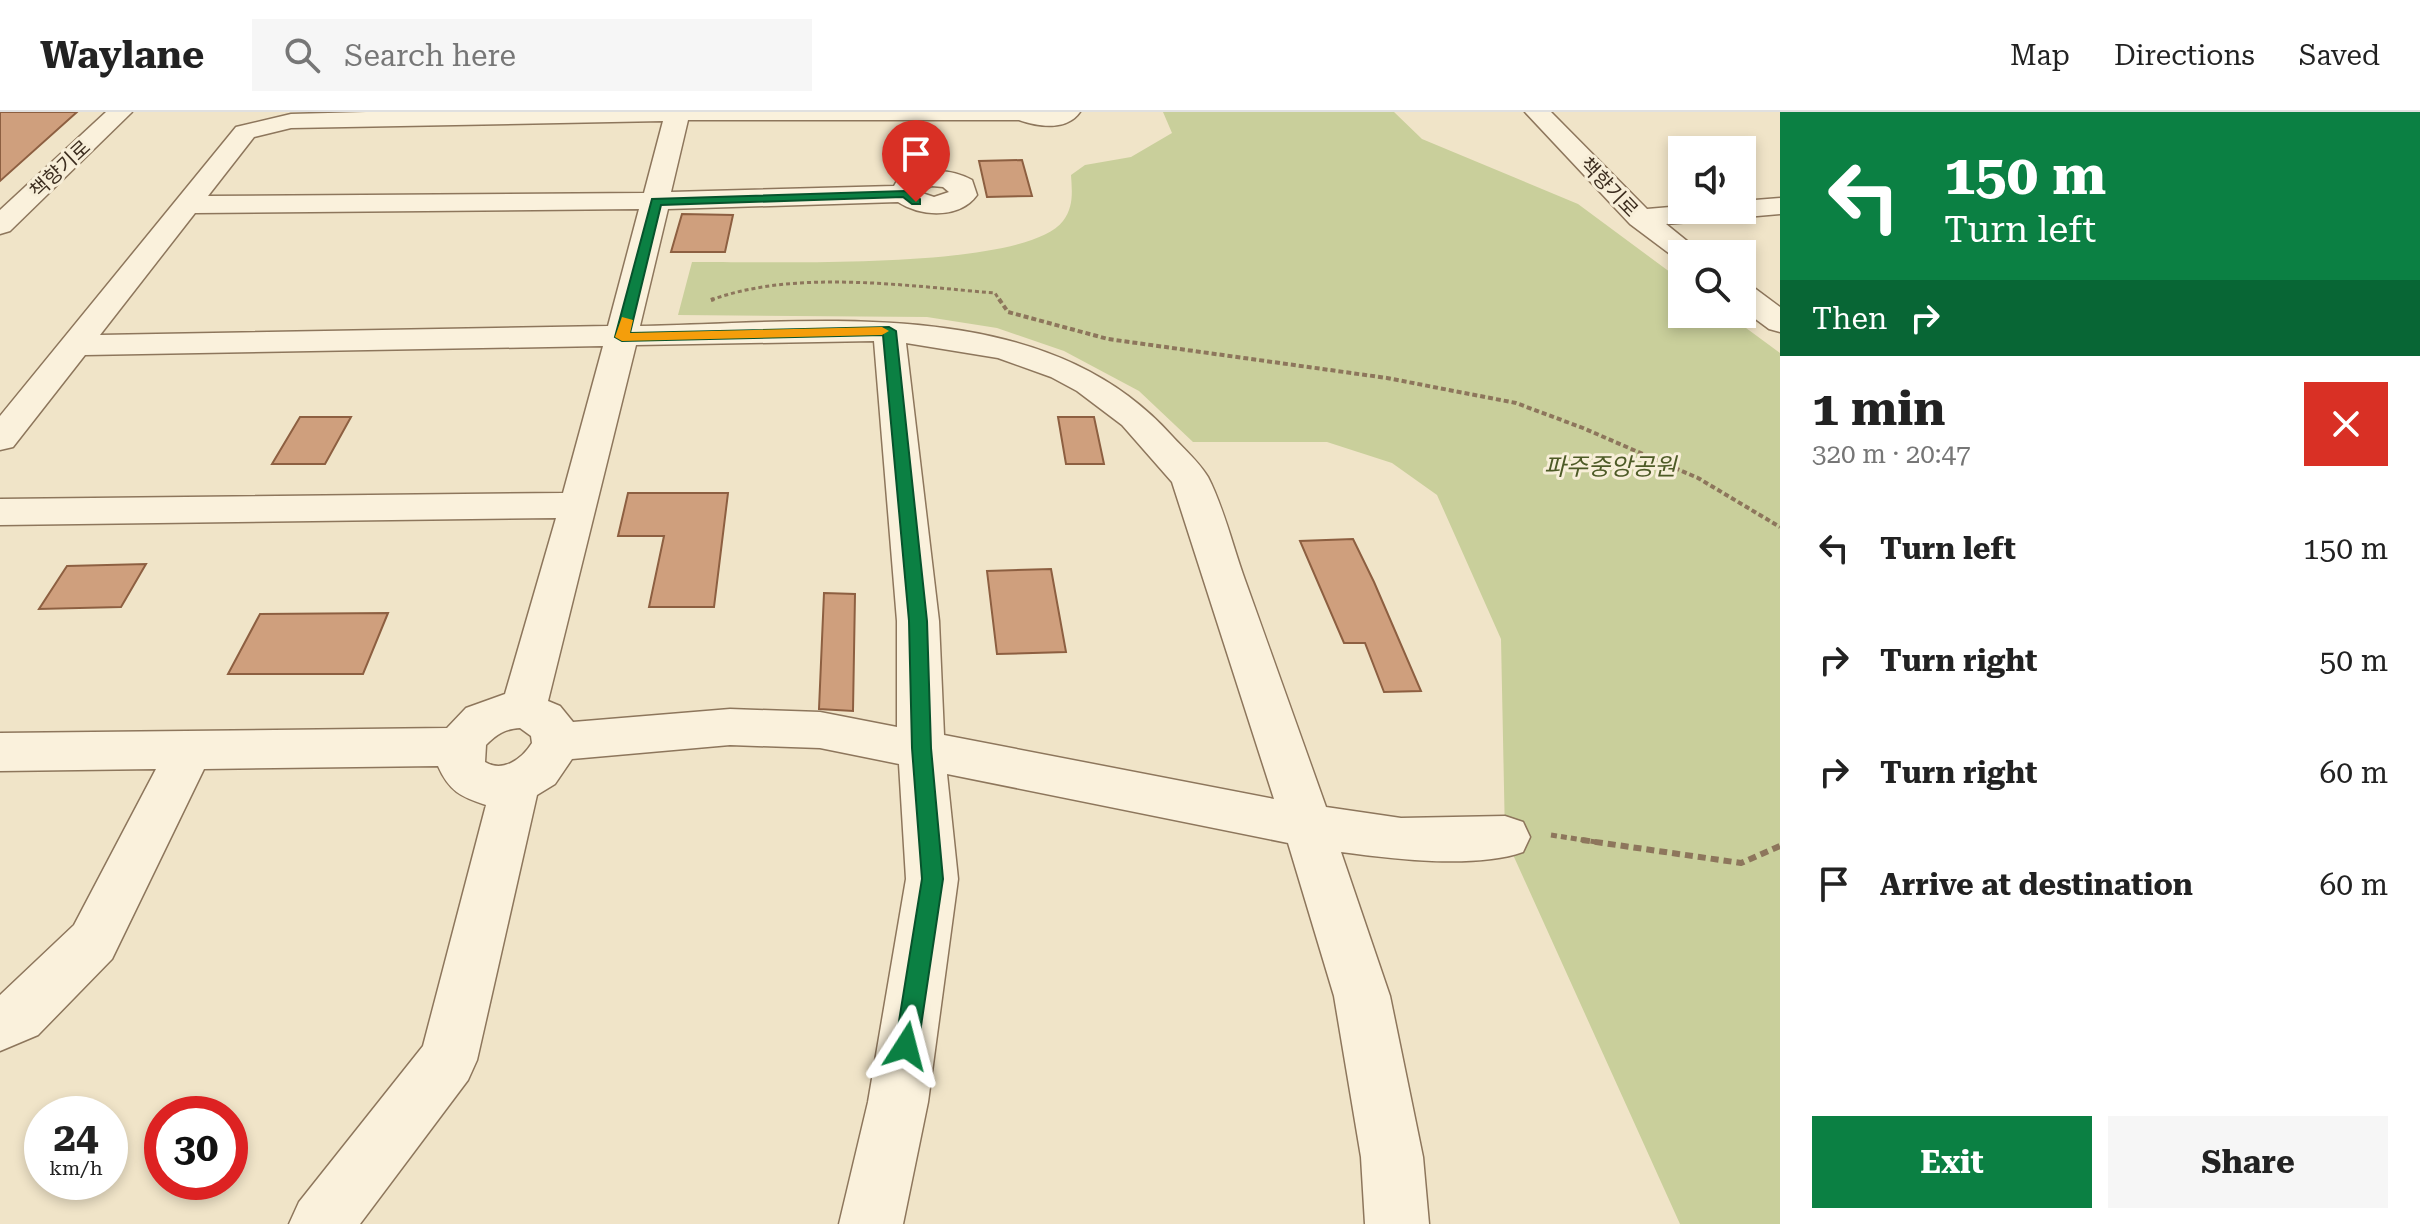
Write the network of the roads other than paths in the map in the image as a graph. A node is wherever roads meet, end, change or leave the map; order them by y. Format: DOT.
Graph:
graph roads {
  1 [pos="120,112"];
  2 [pos="1022,112"];
  3 [pos="1068,112"];
  4 [pos="1537,112"];
  5 [pos="678,113"];
  6 [pos="905,194"];
  7 [pos="656,201"];
  8 [pos="186,205"];
  9 [pos="1780,206"];
  10 [pos="1756,208"];
  11 [pos="1668,216"];
  12 [pos="1640,218"];
  13 [pos="0,225"];
  14 [pos="1669,240"];
  15 [pos="1756,304"];
  16 [pos="1780,322"];
  17 [pos="889,331"];
  18 [pos="622,337"];
  19 [pos="75,345"];
  20 [pos="0,439"];
  21 [pos="579,505"];
  22 [pos="0,512"];
  23 [pos="540,726"];
  24 [pos="461,747"];
  25 [pos="921,748"];
  26 [pos="189,751"];
  27 [pos="0,752"];
  28 [pos="516,783"];
  29 [pos="1308,826"];
  30 [pos="1505,837"];
  31 [pos="0,1024"];
  32 [pos="321,1224"];
  33 [pos="871,1224"];
  34 [pos="1397,1224"];
  1 -- 13 [label="street, 책향기로"];
  2 -- 3 [label="street"];
  2 -- 5 [label="street"];
  4 -- 12 [label="street, 책향기로"];
  5 -- 7 [label="street"];
  5 -- 8 [label="street"];
  6 -- 7 [label="street"];
  7 -- 8 [label="street"];
  7 -- 18 [label="street"];
  8 -- 19 [label="street"];
  9 -- 10 [label="street"];
  11 -- 12 [label="street"];
  12 -- 14 [label="street, 책향기로"];
  15 -- 16 [label="street"];
  17 -- 18 [label="street"];
  17 -- 25 [label="street"];
  17 -- 29 [label="street"];
  18 -- 19 [label="street"];
  18 -- 21 [label="street"];
  19 -- 20 [label="street"];
  21 -- 22 [label="street"];
  21 -- 23 [label="street"];
  23 -- 24 [label="street"];
  23 -- 25 [label="street"];
  23 -- 28 [label="street"];
  24 -- 26 [label="street"];
  24 -- 28 [label="street"];
  25 -- 29 [label="street"];
  25 -- 33 [label="street"];
  26 -- 27 [label="street"];
  26 -- 31 [label="street"];
  28 -- 32 [label="street"];
  29 -- 30 [label="street"];
  29 -- 34 [label="street"];
}
